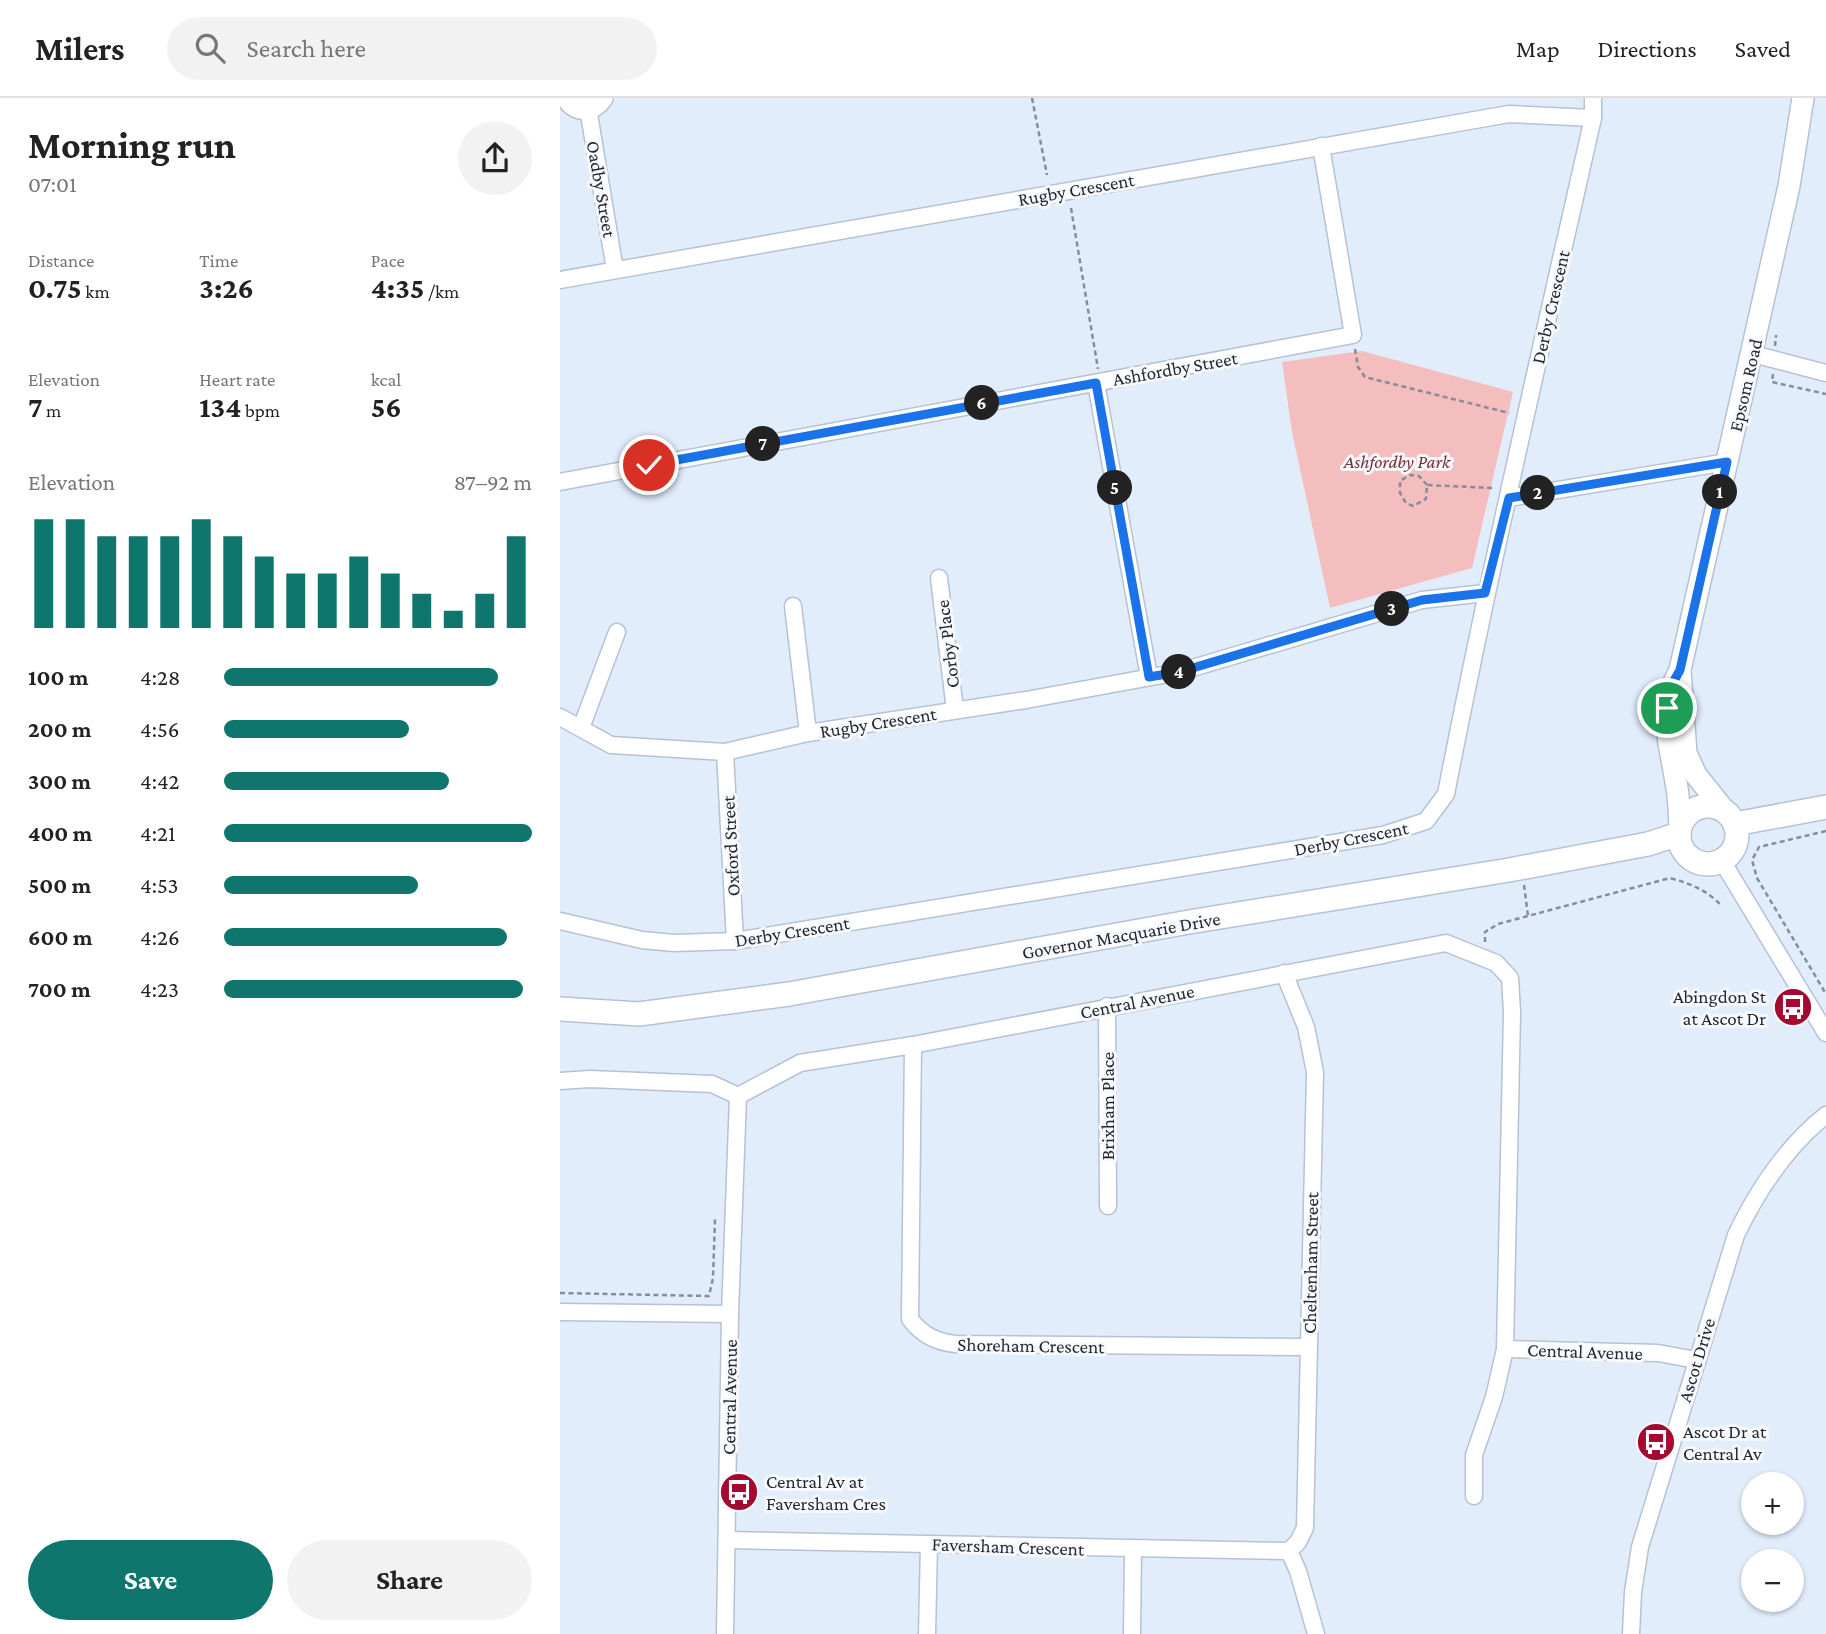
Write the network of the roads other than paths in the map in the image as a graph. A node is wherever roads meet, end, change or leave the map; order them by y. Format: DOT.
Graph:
graph roads {
  1 [pos="567,98"];
  2 [pos="1593,98"];
  3 [pos="1803,98"];
  4 [pos="595,103"];
  5 [pos="1593,118"];
  6 [pos="1321,146"];
  7 [pos="615,270"];
  8 [pos="560,280"];
  9 [pos="1752,354"];
  10 [pos="1826,373"];
  11 [pos="1096,383"];
  12 [pos="1727,462"];
  13 [pos="560,482"];
  14 [pos="1509,498"];
  15 [pos="939,578"];
  16 [pos="1485,593"];
  17 [pos="793,606"];
  18 [pos="617,632"];
  19 [pos="1680,670"];
  20 [pos="1149,677"];
  21 [pos="955,710"];
  22 [pos="560,717"];
  23 [pos="581,728"];
  24 [pos="808,733"];
  25 [pos="725,752"];
  26 [pos="1826,807"];
  27 [pos="1730,817"];
  28 [pos="1679,830"];
  29 [pos="1722,861"];
  30 [pos="560,921"];
  31 [pos="735,941"];
  32 [pos="1284,973"];
  33 [pos="1107,1006"];
  34 [pos="560,1009"];
  35 [pos="1826,1033"];
  36 [pos="913,1045"];
  37 [pos="560,1081"];
  38 [pos="738,1096"];
  39 [pos="1826,1115"];
  40 [pos="1108,1206"];
  41 [pos="560,1312"];
  42 [pos="730,1314"];
  43 [pos="1308,1347"];
  44 [pos="1505,1349"];
  45 [pos="1696,1360"];
  46 [pos="1474,1496"];
  47 [pos="727,1540"];
  48 [pos="929,1544"];
  49 [pos="1133,1550"];
  50 [pos="1289,1551"];
  51 [pos="725,1634"];
  52 [pos="927,1634"];
  53 [pos="1132,1634"];
  54 [pos="1316,1634"];
  55 [pos="1630,1634"];
  1 -- 4 [label="street"];
  2 -- 5 [label="street, Derby Crescent"];
  3 -- 9 [label="street, Epsom Road"];
  4 -- 7 [label="street, Oadby Street"];
  5 -- 6 [label="street, Rugby Crescent"];
  5 -- 14 [label="street, Derby Crescent"];
  6 -- 7 [label="street, Rugby Crescent"];
  6 -- 11 [label="street, Ashfordby Street"];
  7 -- 8 [label="street, Rugby Crescent"];
  9 -- 10 [label="street"];
  9 -- 12 [label="street, Epsom Road"];
  11 -- 13 [label="street, Ashfordby Street"];
  11 -- 20 [label="street"];
  12 -- 14 [label="street"];
  12 -- 19 [label="street, Epsom Road"];
  14 -- 16 [label="street, Derby Crescent"];
  15 -- 21 [label="street, Corby Place"];
  16 -- 20 [label="street, Rugby Crescent"];
  16 -- 31 [label="street, Derby Crescent"];
  17 -- 24 [label="street"];
  18 -- 23 [label="street"];
  19 -- 27 [label="street, Epsom Road"];
  19 -- 28 [label="street, Epsom Road"];
  20 -- 21 [label="street, Rugby Crescent"];
  21 -- 24 [label="street, Rugby Crescent"];
  22 -- 23 [label="street, Rugby Crescent"];
  23 -- 25 [label="street, Rugby Crescent"];
  24 -- 25 [label="street, Rugby Crescent"];
  25 -- 31 [label="street, Oxford Street"];
  26 -- 27 [label="main road"];
  27 -- 28 [label="main road"];
  27 -- 29 [label="main road"];
  28 -- 29 [label="main road"];
  28 -- 34 [label="main road, Governor Macquarie Drive"];
  29 -- 35 [label="street"];
  30 -- 31 [label="street, Derby Crescent"];
  32 -- 33 [label="street, Central Avenue"];
  32 -- 43 [label="street, Cheltenham Street"];
  32 -- 44 [label="street, Central Avenue"];
  33 -- 36 [label="street, Central Avenue"];
  33 -- 40 [label="street, Brixham Place"];
  36 -- 38 [label="street, Central Avenue"];
  36 -- 43 [label="street, Shoreham Crescent"];
  37 -- 38 [label="street"];
  38 -- 42 [label="street, Central Avenue"];
  39 -- 45 [label="street, Ascot Drive"];
  41 -- 42 [label="street"];
  42 -- 47 [label="street, Central Avenue"];
  43 -- 50 [label="street, Cheltenham Street"];
  44 -- 45 [label="street, Central Avenue"];
  44 -- 46 [label="street"];
  45 -- 55 [label="street, Ascot Drive"];
  47 -- 48 [label="street, Faversham Crescent"];
  47 -- 51 [label="street, Central Avenue"];
  48 -- 49 [label="street, Faversham Crescent"];
  48 -- 52 [label="street"];
  49 -- 50 [label="street, Faversham Crescent"];
  49 -- 53 [label="street"];
  50 -- 54 [label="street"];
}
